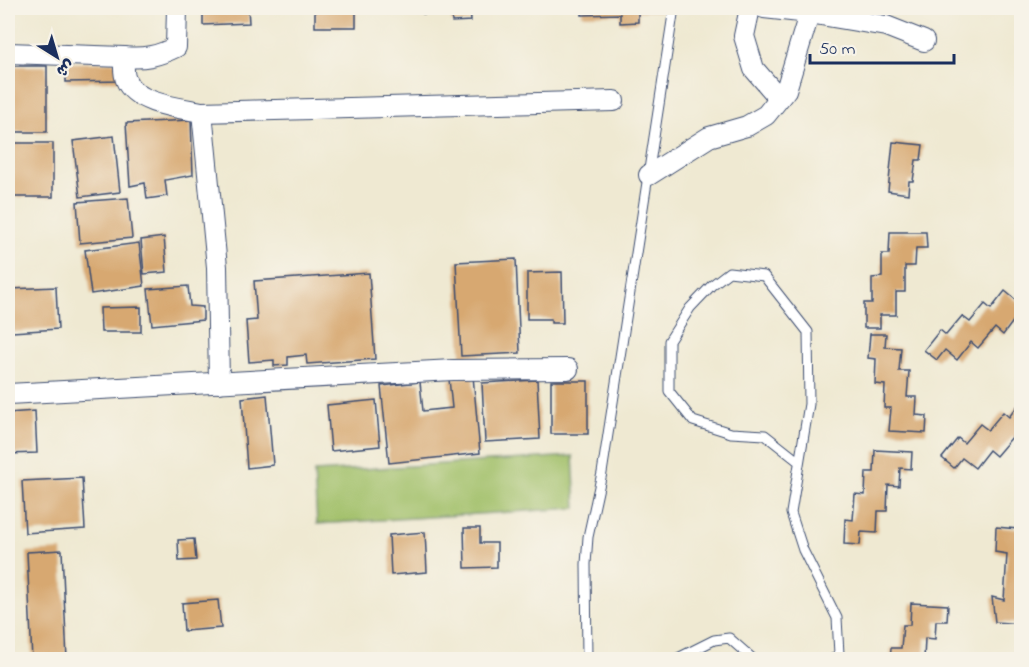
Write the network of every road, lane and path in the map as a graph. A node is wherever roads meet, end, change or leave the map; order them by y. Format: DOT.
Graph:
graph roads {
  1 [pos="177,8"];
  2 [pos="674,8"];
  3 [pos="750,8"];
  4 [pos="764,8"];
  5 [pos="810,10"];
  6 [pos="924,41"];
  7 [pos="8,52"];
  8 [pos="124,57"];
  9 [pos="779,99"];
  10 [pos="615,101"];
  11 [pos="202,112"];
  12 [pos="650,175"];
  13 [pos="568,369"];
  14 [pos="219,383"];
  15 [pos="8,394"];
  16 [pos="798,461"];
  17 [pos="587,660"];
  18 [pos="674,660"];
  19 [pos="754,660"];
  20 [pos="832,660"];
  1 -- 8 [label="street"];
  2 -- 12 [label="lane"];
  3 -- 9 [label="street"];
  4 -- 5 [label="street"];
  5 -- 6 [label="street"];
  5 -- 9 [label="street"];
  7 -- 8 [label="street"];
  8 -- 11 [label="street"];
  9 -- 12 [label="street"];
  10 -- 11 [label="street"];
  11 -- 14 [label="street"];
  12 -- 17 [label="lane"];
  13 -- 14 [label="street"];
  14 -- 15 [label="street"];
  16 -- 16 [label="lane"];
  16 -- 20 [label="lane"];
  18 -- 19 [label="lane"];
}
